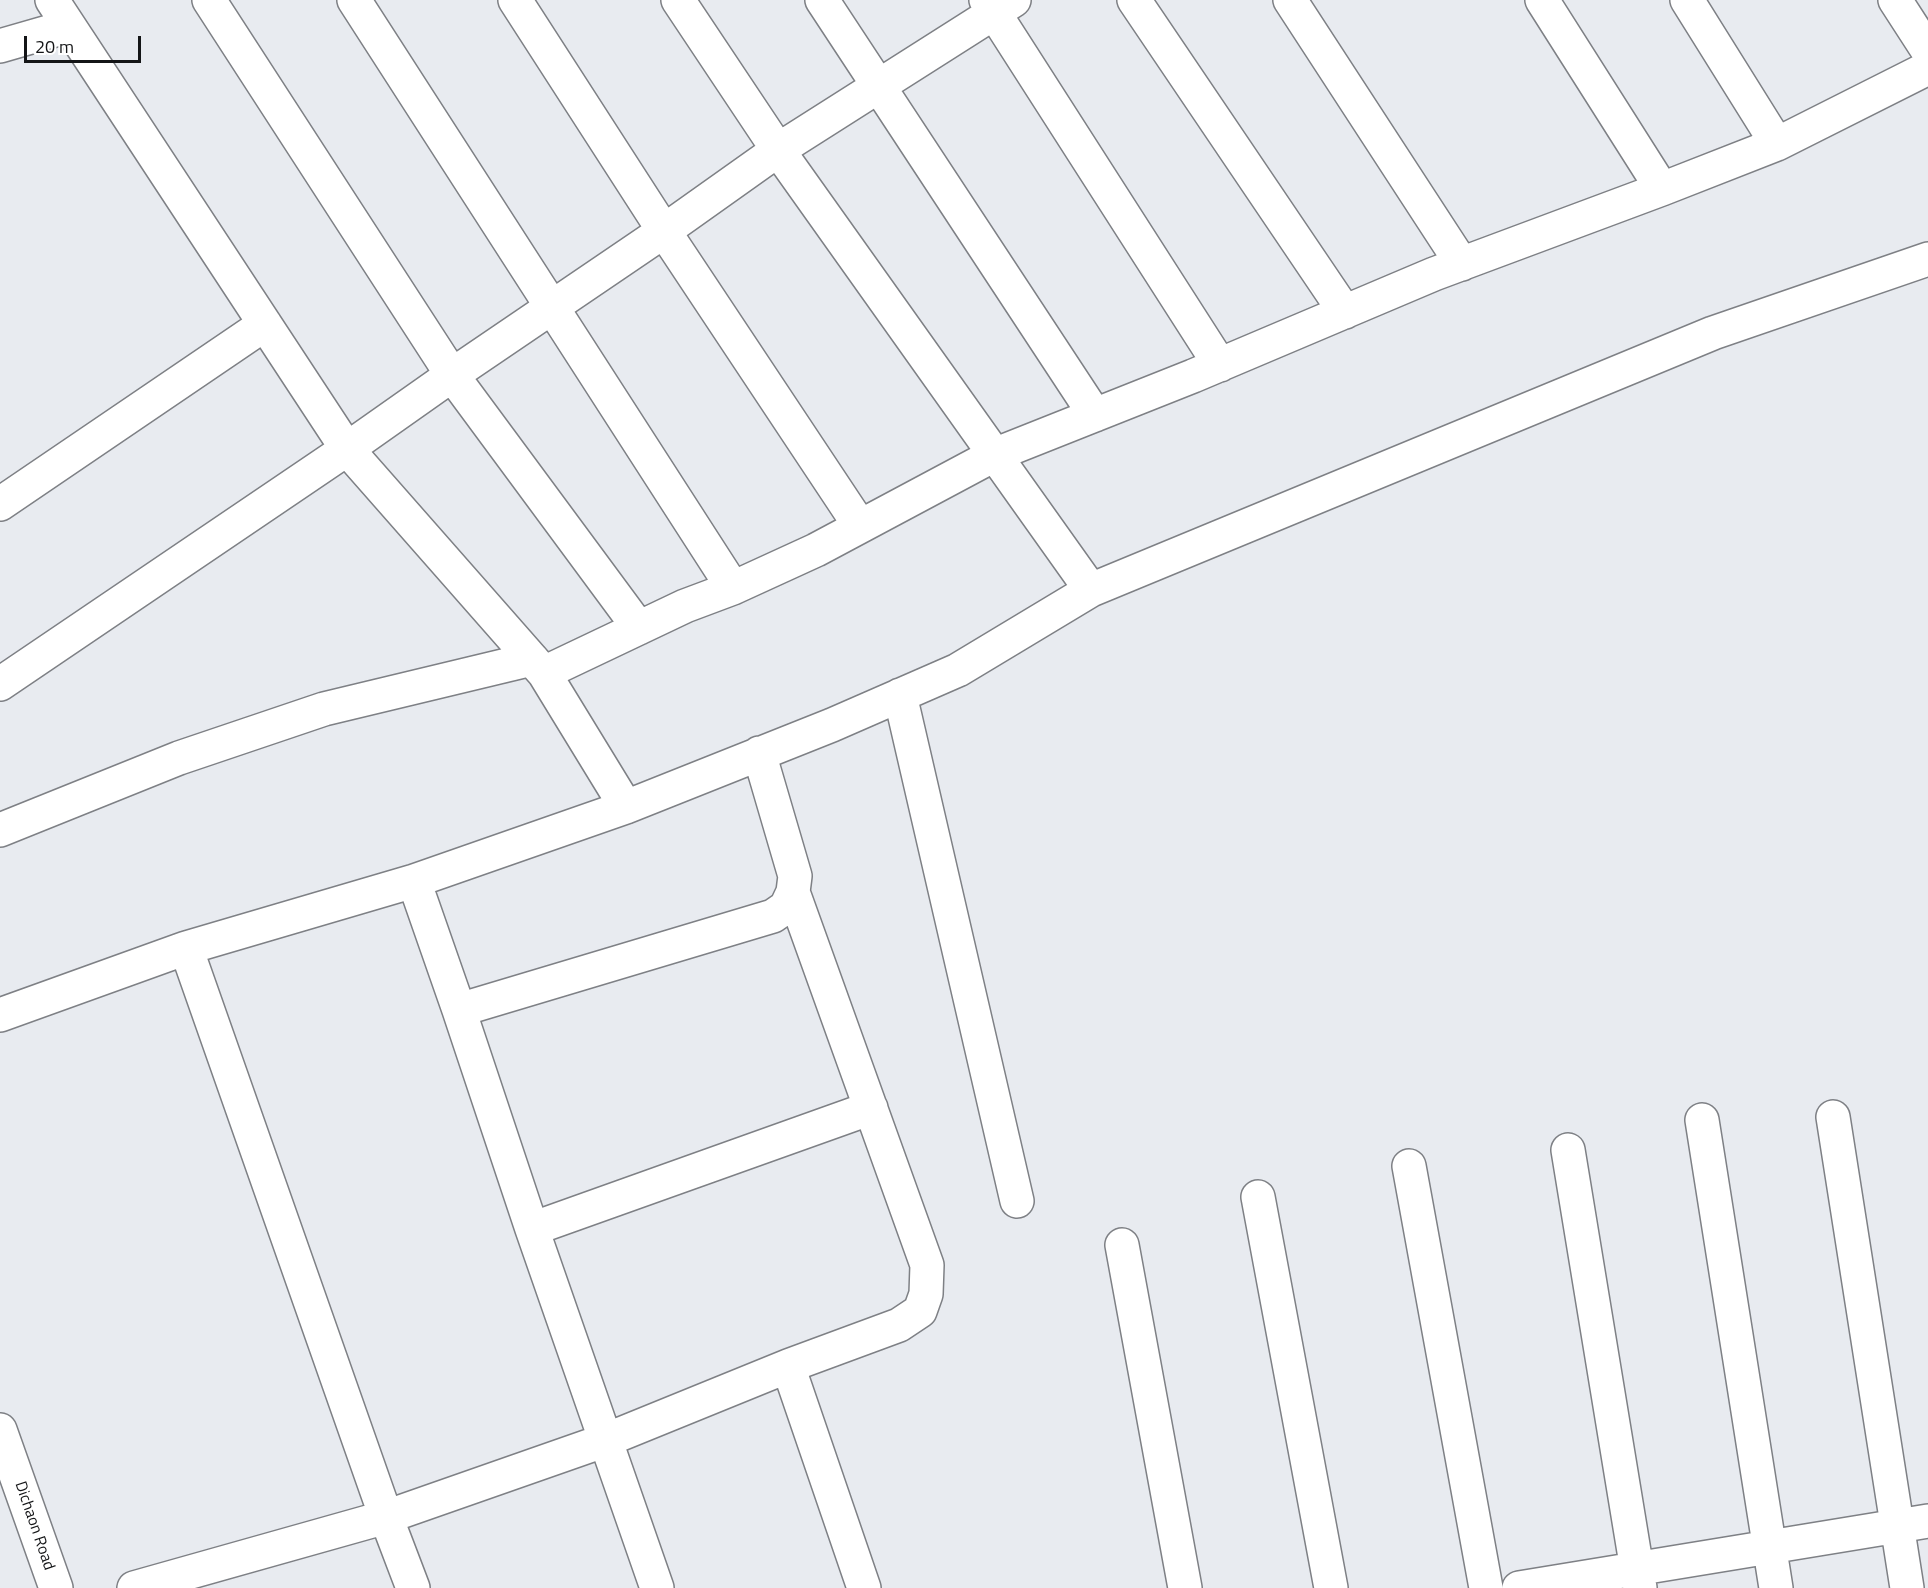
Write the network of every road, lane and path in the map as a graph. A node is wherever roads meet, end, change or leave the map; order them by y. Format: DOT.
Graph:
graph roads {
  1 [pos="209,0"];
  2 [pos="354,0"];
  3 [pos="515,0"];
  4 [pos="678,0"];
  5 [pos="822,0"];
  6 [pos="1134,0"];
  7 [pos="1290,0"];
  8 [pos="1542,0"];
  9 [pos="1687,0"];
  10 [pos="1895,0"];
  11 [pos="998,4"];
  12 [pos="61,13"];
  13 [pos="0,45"];
  14 [pos="1928,51"];
  15 [pos="1928,68"];
  16 [pos="878,87"];
  17 [pos="1777,144"];
  18 [pos="778,150"];
  19 [pos="1662,189"];
  20 [pos="664,231"];
  21 [pos="1928,259"];
  22 [pos="1462,264"];
  23 [pos="551,306"];
  24 [pos="1345,312"];
  25 [pos="265,324"];
  26 [pos="1220,365"];
  27 [pos="452,375"];
  28 [pos="1095,415"];
  29 [pos="347,449"];
  30 [pos="994,455"];
  31 [pos="0,504"];
  32 [pos="860,526"];
  33 [pos="733,588"];
  34 [pos="1090,590"];
  35 [pos="639,628"];
  36 [pos="538,666"];
  37 [pos="0,684"];
  38 [pos="900,695"];
  39 [pos="759,753"];
  40 [pos="626,807"];
  41 [pos="0,830"];
  42 [pos="414,882"];
  43 [pos="793,892"];
  44 [pos="186,948"];
  45 [pos="459,1010"];
  46 [pos="0,1015"];
  47 [pos="871,1108"];
  48 [pos="1833,1117"];
  49 [pos="1702,1120"];
  50 [pos="1568,1150"];
  51 [pos="1408,1166"];
  52 [pos="1258,1197"];
  53 [pos="1017,1201"];
  54 [pos="532,1229"];
  55 [pos="1122,1245"];
  56 [pos="788,1366"];
  57 [pos="0,1430"];
  58 [pos="606,1440"];
  59 [pos="386,1517"];
  60 [pos="1912,1524"];
  61 [pos="1769,1547"];
  62 [pos="1639,1578"];
  63 [pos="56,1588"];
  64 [pos="134,1588"];
  65 [pos="412,1588"];
  66 [pos="657,1588"];
  67 [pos="864,1588"];
  68 [pos="1185,1588"];
  69 [pos="1331,1588"];
  70 [pos="1486,1588"];
  71 [pos="1519,1588"];
  72 [pos="1776,1588"];
  73 [pos="1907,1588"];
  1 -- 27 [label="street"];
  2 -- 23 [label="street"];
  3 -- 20 [label="street"];
  4 -- 18 [label="street"];
  5 -- 16 [label="street"];
  6 -- 24 [label="street"];
  7 -- 22 [label="street"];
  8 -- 19 [label="street"];
  9 -- 17 [label="street"];
  10 -- 14 [label="street"];
  11 -- 16 [label="street"];
  11 -- 26 [label="street"];
  12 -- 13 [label="street"];
  12 -- 25 [label="street"];
  15 -- 17 [label="street"];
  16 -- 18 [label="street"];
  16 -- 28 [label="street"];
  17 -- 19 [label="street"];
  18 -- 20 [label="street"];
  18 -- 30 [label="street"];
  19 -- 22 [label="street"];
  20 -- 23 [label="street"];
  20 -- 32 [label="street"];
  21 -- 34 [label="street"];
  22 -- 24 [label="street"];
  23 -- 27 [label="street"];
  23 -- 33 [label="street"];
  24 -- 26 [label="street"];
  25 -- 29 [label="street"];
  25 -- 31 [label="street"];
  26 -- 28 [label="street"];
  27 -- 29 [label="street"];
  27 -- 35 [label="street"];
  28 -- 30 [label="street"];
  29 -- 36 [label="street"];
  29 -- 37 [label="street"];
  30 -- 32 [label="street"];
  30 -- 34 [label="street"];
  32 -- 33 [label="street"];
  33 -- 35 [label="street"];
  34 -- 38 [label="street"];
  35 -- 36 [label="street"];
  36 -- 40 [label="street"];
  36 -- 41 [label="street"];
  38 -- 39 [label="street"];
  38 -- 53 [label="street"];
  39 -- 40 [label="street"];
  39 -- 43 [label="street"];
  40 -- 42 [label="street"];
  42 -- 44 [label="street"];
  42 -- 45 [label="street"];
  43 -- 45 [label="street"];
  43 -- 47 [label="street"];
  44 -- 46 [label="street"];
  44 -- 59 [label="street"];
  45 -- 54 [label="street"];
  47 -- 54 [label="street"];
  47 -- 56 [label="street"];
  48 -- 60 [label="street"];
  49 -- 61 [label="street"];
  50 -- 62 [label="street"];
  51 -- 70 [label="street"];
  52 -- 69 [label="street"];
  54 -- 58 [label="street"];
  55 -- 68 [label="street"];
  56 -- 58 [label="street"];
  56 -- 67 [label="street"];
  57 -- 63 [label="street, Dichaon Road"];
  58 -- 59 [label="street"];
  58 -- 66 [label="street"];
  59 -- 64 [label="street"];
  59 -- 65 [label="street"];
  60 -- 61 [label="street"];
  60 -- 73 [label="street"];
  61 -- 62 [label="street"];
  61 -- 72 [label="street"];
  62 -- 71 [label="street"];
}
